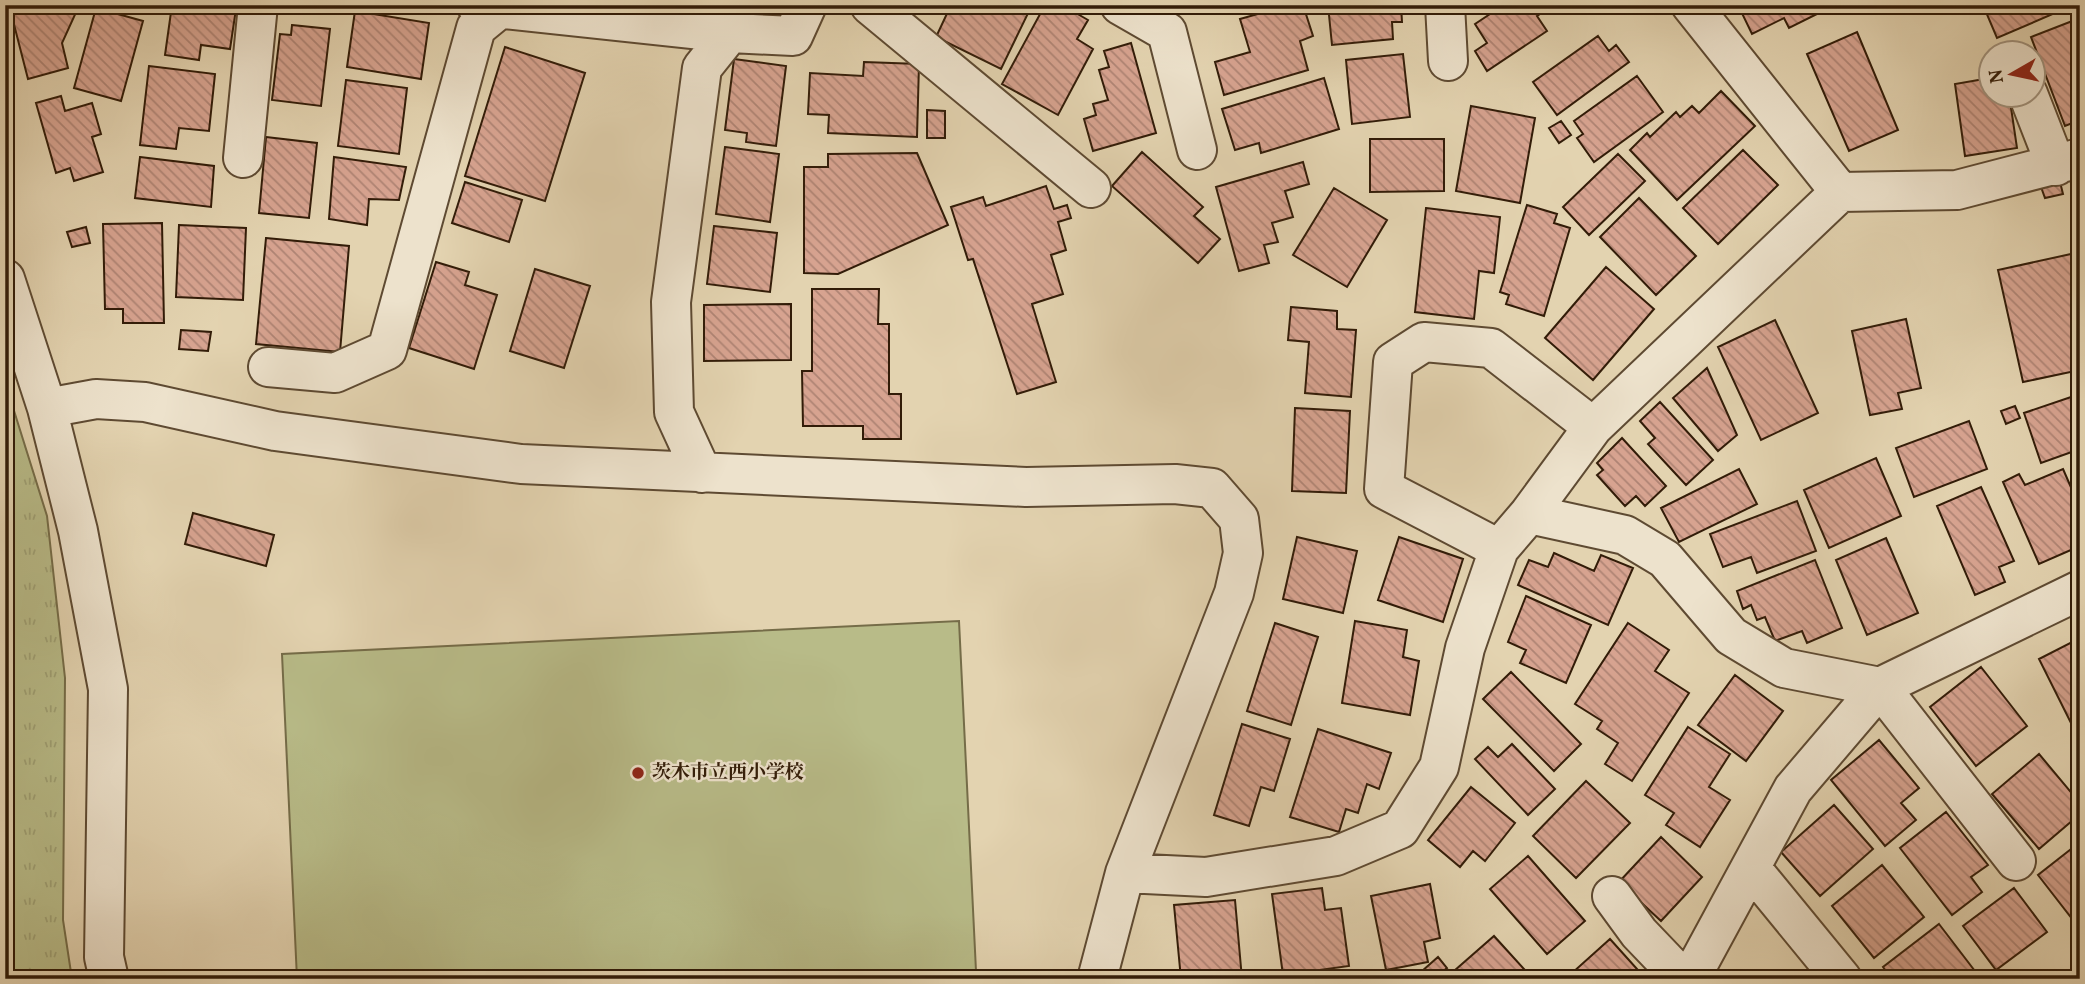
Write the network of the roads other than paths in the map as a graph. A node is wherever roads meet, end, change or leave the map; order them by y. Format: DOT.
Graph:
graph roads {
  1 [pos="258,5"];
  2 [pos="807,5"];
  3 [pos="870,5"];
  4 [pos="1120,5"];
  5 [pos="1446,5"];
  6 [pos="1691,5"];
  7 [pos="493,6"];
  8 [pos="730,33"];
  9 [pos="1448,61"];
  10 [pos="2036,108"];
  11 [pos="1197,150"];
  12 [pos="243,158"];
  13 [pos="2068,162"];
  14 [pos="1091,188"];
  15 [pos="1840,192"];
  16 [pos="5,279"];
  17 [pos="268,367"];
  18 [pos="47,408"];
  19 [pos="1593,427"];
  20 [pos="702,473"];
  21 [pos="1529,514"];
  22 [pos="1499,549"];
  23 [pos="2080,590"];
  24 [pos="1880,687"];
  25 [pos="2016,861"];
  26 [pos="1751,868"];
  27 [pos="1125,873"];
  28 [pos="1612,896"];
  29 [pos="109,979"];
  30 [pos="1097,979"];
  31 [pos="1683,979"];
  32 [pos="1690,979"];
  33 [pos="1842,979"];
  1 -- 12 [label="street"];
  2 -- 8 [label="street"];
  3 -- 14 [label="street"];
  4 -- 11 [label="street"];
  5 -- 9 [label="street"];
  6 -- 15 [label="street"];
  7 -- 8 [label="street"];
  7 -- 17 [label="street"];
  8 -- 20 [label="street"];
  10 -- 13 [label="street"];
  13 -- 15 [label="street"];
  15 -- 19 [label="street"];
  16 -- 18 [label="street"];
  18 -- 20 [label="street"];
  18 -- 29 [label="street"];
  19 -- 21 [label="street"];
  19 -- 22 [label="street"];
  20 -- 27 [label="street"];
  21 -- 22 [label="street"];
  21 -- 24 [label="street"];
  22 -- 27 [label="street"];
  23 -- 24 [label="street"];
  24 -- 25 [label="street"];
  24 -- 26 [label="street"];
  26 -- 32 [label="street"];
  26 -- 33 [label="street"];
  27 -- 30 [label="street"];
  28 -- 31 [label="street"];
}
